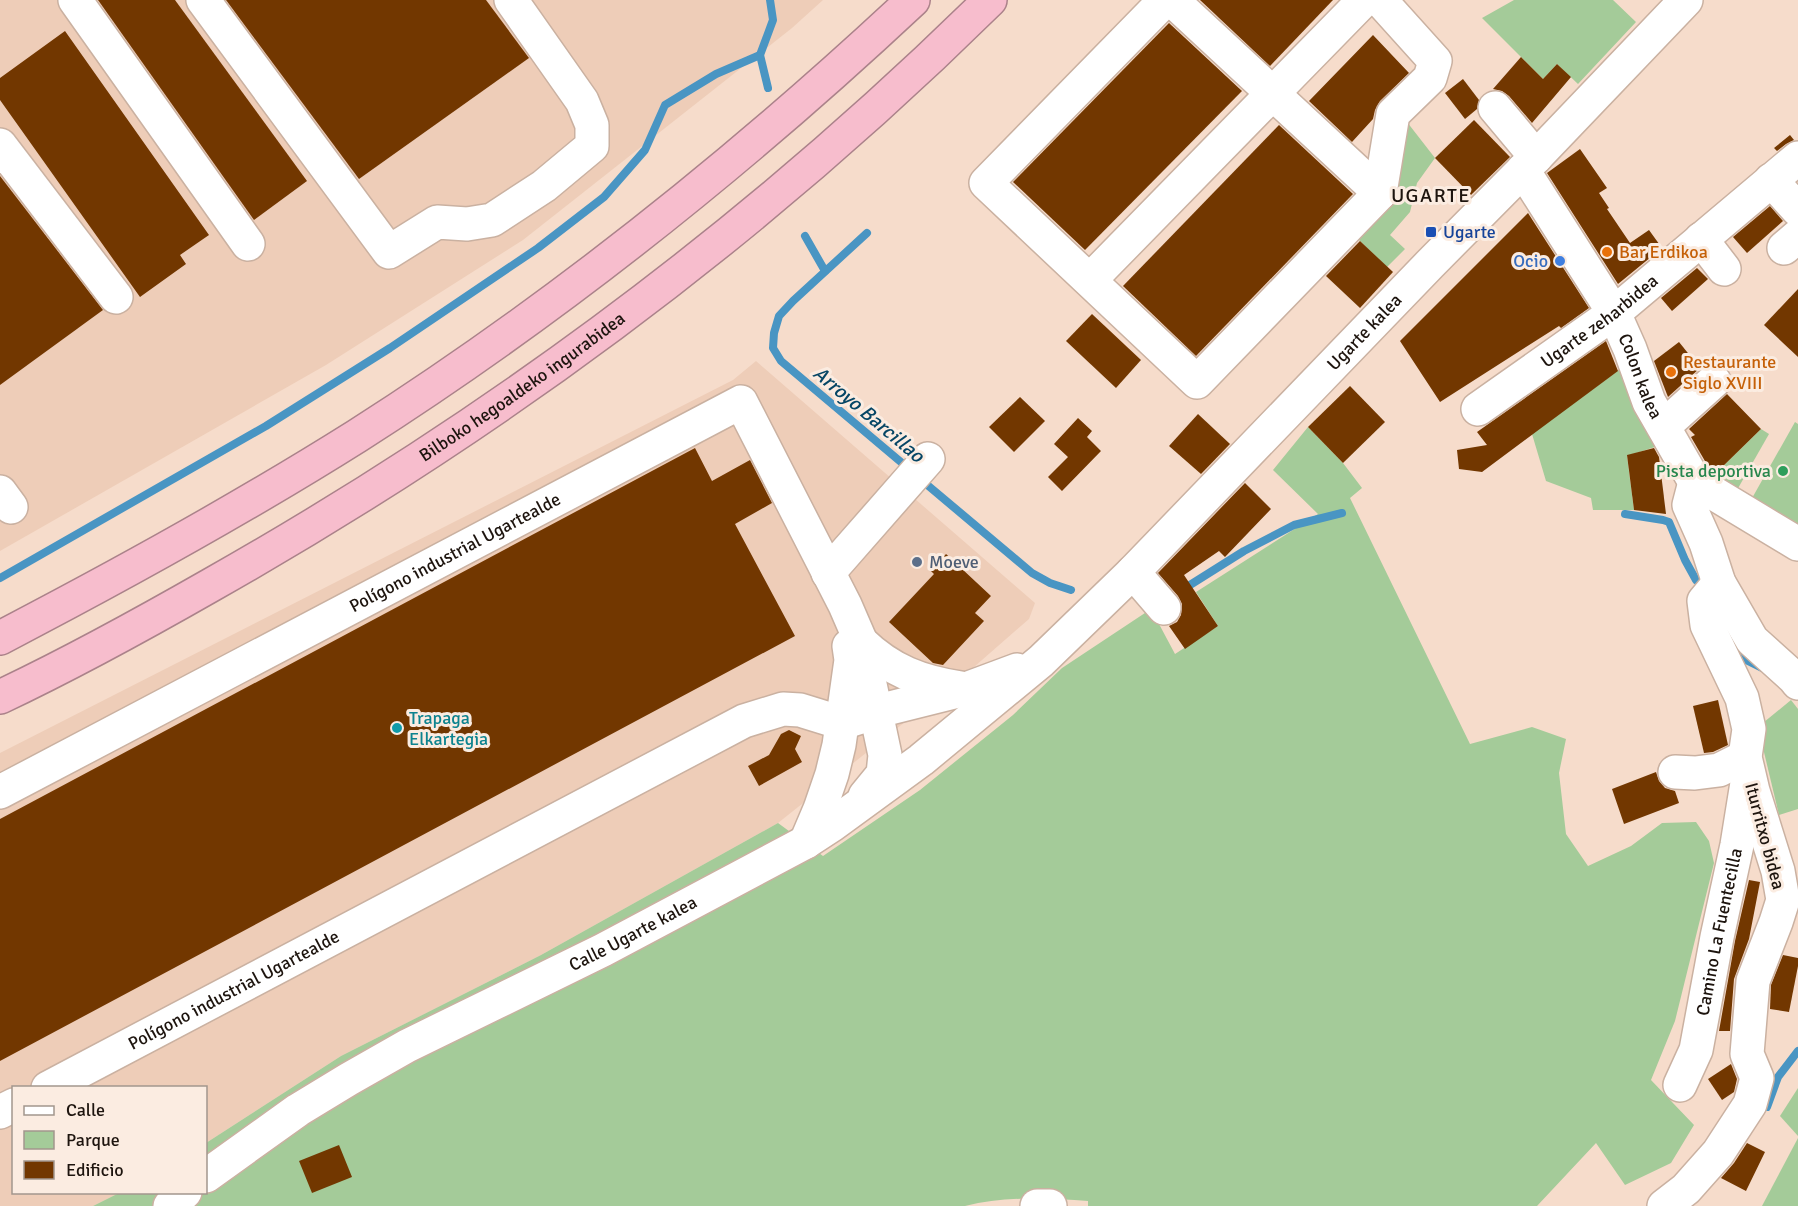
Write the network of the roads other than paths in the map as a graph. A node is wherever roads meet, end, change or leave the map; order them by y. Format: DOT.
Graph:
graph roads {
  1 [pos="52,0"];
  2 [pos="75,0"];
  3 [pos="203,0"];
  4 [pos="511,0"];
  5 [pos="913,0"];
  6 [pos="990,0"];
  7 [pos="1165,0"];
  8 [pos="1172,0"];
  9 [pos="1364,0"];
  10 [pos="1380,0"];
  11 [pos="1675,7"];
  12 [pos="1273,92"];
  13 [pos="1495,108"];
  14 [pos="0,145"];
  15 [pos="1798,158"];
  16 [pos="1529,163"];
  17 [pos="1772,180"];
  18 [pos="1380,193"];
  19 [pos="207,209"];
  20 [pos="1798,210"];
  21 [pos="1701,239"];
  22 [pos="248,244"];
  23 [pos="1724,268"];
  24 [pos="1090,280"];
  25 [pos="116,297"];
  26 [pos="1614,313"];
  27 [pos="1714,381"];
  28 [pos="1478,409"];
  29 [pos="1664,426"];
  30 [pos="928,459"];
  31 [pos="1695,482"];
  32 [pos="1798,544"];
  33 [pos="828,573"];
  34 [pos="1719,583"];
  35 [pos="845,605"];
  36 [pos="0,638"];
  37 [pos="861,642"];
  38 [pos="1041,661"];
  39 [pos="1798,683"];
  40 [pos="966,689"];
  41 [pos="0,697"];
  42 [pos="875,712"];
  43 [pos="954,733"];
  44 [pos="840,734"];
  45 [pos="1747,766"];
  46 [pos="1675,772"];
  47 [pos="884,774"];
  48 [pos="0,792"];
  49 [pos="819,833"];
  50 [pos="1680,1084"];
  51 [pos="52,1086"];
  52 [pos="207,1175"];
  53 [pos="183,1194"];
  54 [pos="170,1206"];
  55 [pos="1037,1206"];
  56 [pos="1050,1206"];
  57 [pos="1664,1206"];
  1 -- 19 [label="street"];
  2 -- 22 [label="street"];
  3 -- 4 [label="street"];
  5 -- 36 [label="highway"];
  6 -- 41 [label="highway, Bilboko hegoaldeko ingurabidea"];
  7 -- 24 [label="street"];
  8 -- 12 [label="street"];
  9 -- 12 [label="street"];
  10 -- 18 [label="street"];
  11 -- 16 [label="street, Ugarte kalea"];
  12 -- 18 [label="street"];
  12 -- 24 [label="street"];
  13 -- 16 [label="street, Colon kalea"];
  14 -- 25 [label="street"];
  15 -- 17 [label="street, Ugarte zeharbidea"];
  16 -- 26 [label="street, Colon kalea"];
  16 -- 38 [label="street, Ugarte kalea"];
  17 -- 20 [label="street"];
  17 -- 21 [label="street, Ugarte zeharbidea"];
  18 -- 24 [label="street"];
  21 -- 23 [label="street"];
  21 -- 26 [label="street, Ugarte zeharbidea"];
  26 -- 28 [label="street, Ugarte zeharbidea"];
  26 -- 29 [label="street, Colon kalea"];
  27 -- 29 [label="street"];
  29 -- 31 [label="street, Colon kalea"];
  30 -- 33 [label="street"];
  31 -- 32 [label="street, Colon kalea"];
  31 -- 34 [label="street"];
  33 -- 35 [label="street, Polígono industrial Ugartealde"];
  33 -- 48 [label="street, Polígono industrial Ugartealde"];
  34 -- 39 [label="street"];
  34 -- 45 [label="street, Iturritxo bidea"];
  35 -- 37 [label="street, Polígono industrial Ugartealde"];
  35 -- 44 [label="street, Polígono industrial Ugartealde"];
  37 -- 40 [label="street, Polígono industrial Ugartealde"];
  37 -- 42 [label="street, Polígono industrial Ugartealde"];
  38 -- 40 [label="street, Polígono industrial Ugartealde"];
  38 -- 43 [label="street, Calle Ugarte kalea"];
  40 -- 42 [label="street, Polígono industrial Ugartealde"];
  42 -- 44 [label="street, Polígono industrial Ugartealde"];
  42 -- 47 [label="street, Polígono industrial Ugartealde"];
  43 -- 47 [label="street"];
  43 -- 49 [label="street, Calle Ugarte kalea"];
  44 -- 47 [label="street, Polígono industrial Ugartealde"];
  44 -- 49 [label="street, Polígono industrial Ugartealde"];
  44 -- 51 [label="street, Polígono industrial Ugartealde"];
  45 -- 46 [label="street"];
  45 -- 50 [label="street, Camino La Fuentecilla"];
  45 -- 57 [label="street, Iturritxo bidea"];
  47 -- 49 [label="street"];
  49 -- 52 [label="street, Calle Ugarte kalea"];
  53 -- 54 [label="street"];
  55 -- 56 [label="street"];
}
